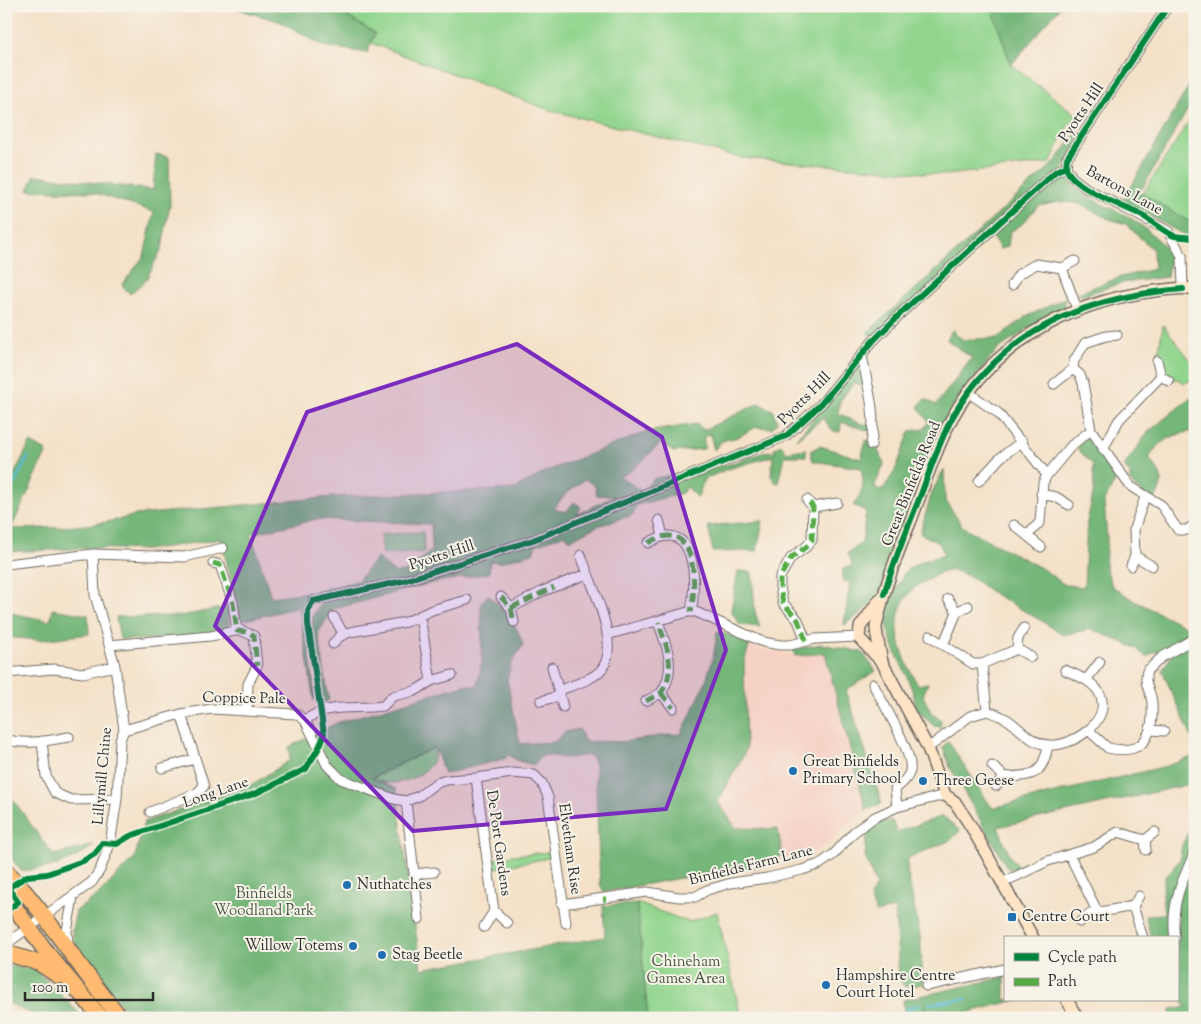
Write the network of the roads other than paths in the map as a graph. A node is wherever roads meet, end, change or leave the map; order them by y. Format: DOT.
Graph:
graph roads {
  1 [pos="1168,6"];
  2 [pos="1066,167"];
  3 [pos="1075,261"];
  4 [pos="1062,268"];
  5 [pos="1012,285"];
  6 [pos="1195,288"];
  7 [pos="1182,289"];
  8 [pos="1077,309"];
  9 [pos="1117,335"];
  10 [pos="862,354"];
  11 [pos="1157,361"];
  12 [pos="1074,369"];
  13 [pos="1054,384"];
  14 [pos="969,393"];
  15 [pos="1090,430"];
  16 [pos="1022,441"];
  17 [pos="871,445"];
  18 [pos="1103,450"];
  19 [pos="1047,475"];
  20 [pos="978,481"];
  21 [pos="1042,494"];
  22 [pos="1145,497"];
  23 [pos="837,503"];
  24 [pos="1069,505"];
  25 [pos="659,520"];
  26 [pos="1195,524"];
  27 [pos="1014,525"];
  28 [pos="663,536"];
  29 [pos="1027,536"];
  30 [pos="648,543"];
  31 [pos="1041,547"];
  32 [pos="223,548"];
  33 [pos="210,550"];
  34 [pos="93,554"];
  35 [pos="581,555"];
  36 [pos="1135,556"];
  37 [pos="6,564"];
  38 [pos="1131,566"];
  39 [pos="1152,566"];
  40 [pos="587,574"];
  41 [pos="884,594"];
  42 [pos="501,597"];
  43 [pos="948,599"];
  44 [pos="467,600"];
  45 [pos="313,601"];
  46 [pos="968,606"];
  47 [pos="511,608"];
  48 [pos="691,612"];
  49 [pos="956,612"];
  50 [pos="334,617"];
  51 [pos="420,617"];
  52 [pos="514,622"];
  53 [pos="658,622"];
  54 [pos="1024,628"];
  55 [pos="238,631"];
  56 [pos="877,633"];
  57 [pos="861,634"];
  58 [pos="344,635"];
  59 [pos="608,635"];
  60 [pos="930,636"];
  61 [pos="1195,638"];
  62 [pos="806,641"];
  63 [pos="333,644"];
  64 [pos="109,645"];
  65 [pos="943,645"];
  66 [pos="1017,649"];
  67 [pos="1031,656"];
  68 [pos="882,662"];
  69 [pos="1100,662"];
  70 [pos="982,664"];
  71 [pos="115,666"];
  72 [pos="552,667"];
  73 [pos="1065,670"];
  74 [pos="6,673"];
  75 [pos="452,675"];
  76 [pos="1086,680"];
  77 [pos="431,681"];
  78 [pos="873,684"];
  79 [pos="560,693"];
  80 [pos="661,693"];
  81 [pos="541,701"];
  82 [pos="646,701"];
  83 [pos="564,707"];
  84 [pos="673,708"];
  85 [pos="247,710"];
  86 [pos="987,711"];
  87 [pos="181,714"];
  88 [pos="305,720"];
  89 [pos="124,730"];
  90 [pos="1088,730"];
  91 [pos="1151,730"];
  92 [pos="1164,731"];
  93 [pos="69,737"];
  94 [pos="6,739"];
  95 [pos="42,741"];
  96 [pos="1048,745"];
  97 [pos="928,748"];
  98 [pos="195,760"];
  99 [pos="992,766"];
  100 [pos="162,768"];
  101 [pos="1005,777"];
  102 [pos="476,778"];
  103 [pos="996,786"];
  104 [pos="945,795"];
  105 [pos="117,799"];
  106 [pos="406,801"];
  107 [pos="897,807"];
  108 [pos="150,812"];
  109 [pos="1155,832"];
  110 [pos="1195,852"];
  111 [pos="1070,856"];
  112 [pos="6,871"];
  113 [pos="434,872"];
  114 [pos="414,874"];
  115 [pos="1002,883"];
  116 [pos="6,894"];
  117 [pos="1139,896"];
  118 [pos="73,897"];
  119 [pos="604,899"];
  120 [pos="562,904"];
  121 [pos="1133,906"];
  122 [pos="494,911"];
  123 [pos="1098,912"];
  124 [pos="44,917"];
  125 [pos="419,919"];
  126 [pos="1080,922"];
  127 [pos="507,923"];
  128 [pos="566,923"];
  129 [pos="29,927"];
  130 [pos="484,927"];
  131 [pos="1031,936"];
  132 [pos="1142,936"];
  133 [pos="1175,936"];
  134 [pos="6,944"];
  135 [pos="68,950"];
  136 [pos="6,953"];
  137 [pos="1004,969"];
  138 [pos="926,986"];
  139 [pos="85,999"];
  140 [pos="1068,1002"];
  141 [pos="101,1018"];
  142 [pos="121,1018"];
  143 [pos="1077,1018"];
  1 -- 2 [label="street, Pyotts Hill"];
  2 -- 7 [label="street, Bartons Lane"];
  2 -- 10 [label="street, Pyotts Hill"];
  3 -- 4 [label="street"];
  4 -- 5 [label="street"];
  4 -- 8 [label="street"];
  6 -- 7 [label="street, Great Binfields Road"];
  7 -- 8 [label="street, Great Binfields Road"];
  8 -- 14 [label="street, Great Binfields Road"];
  9 -- 12 [label="street"];
  10 -- 17 [label="street"];
  10 -- 45 [label="street, Pyotts Hill"];
  11 -- 18 [label="street"];
  12 -- 13 [label="street"];
  12 -- 15 [label="street"];
  14 -- 16 [label="street"];
  14 -- 41 [label="street, Great Binfields Road"];
  15 -- 18 [label="street"];
  15 -- 19 [label="street"];
  16 -- 19 [label="street"];
  16 -- 20 [label="street"];
  18 -- 22 [label="street"];
  19 -- 21 [label="street"];
  21 -- 24 [label="street"];
  21 -- 29 [label="street"];
  22 -- 26 [label="street"];
  22 -- 36 [label="street"];
  23 -- 62 [label="street"];
  25 -- 28 [label="street"];
  27 -- 29 [label="street"];
  28 -- 30 [label="street"];
  28 -- 48 [label="street"];
  29 -- 31 [label="street"];
  32 -- 33 [label="street"];
  33 -- 34 [label="street"];
  33 -- 55 [label="street"];
  34 -- 37 [label="street"];
  34 -- 64 [label="street, Lillymill Chine"];
  35 -- 40 [label="street"];
  36 -- 38 [label="street"];
  36 -- 39 [label="street"];
  40 -- 47 [label="street"];
  40 -- 59 [label="street"];
  41 -- 56 [label="street, Great Binfields Road"];
  41 -- 57 [label="street, Great Binfields Road"];
  42 -- 47 [label="street"];
  43 -- 49 [label="street"];
  44 -- 51 [label="street"];
  46 -- 49 [label="street"];
  47 -- 52 [label="street"];
  48 -- 53 [label="street"];
  48 -- 62 [label="street"];
  49 -- 65 [label="street"];
  50 -- 58 [label="street"];
  51 -- 58 [label="street"];
  51 -- 77 [label="street"];
  53 -- 59 [label="street"];
  53 -- 80 [label="street"];
  54 -- 66 [label="street"];
  55 -- 64 [label="street"];
  55 -- 85 [label="street"];
  56 -- 57 [label="street"];
  56 -- 57 [label="street"];
  56 -- 68 [label="street, Great Binfields Road"];
  57 -- 62 [label="street"];
  57 -- 68 [label="street, Great Binfields Road"];
  58 -- 63 [label="street"];
  59 -- 79 [label="street"];
  60 -- 65 [label="street"];
  61 -- 91 [label="street"];
  64 -- 71 [label="street, Lillymill Chine"];
  65 -- 70 [label="street"];
  66 -- 67 [label="street"];
  66 -- 70 [label="street"];
  68 -- 97 [label="street, Great Binfields Road"];
  69 -- 76 [label="street"];
  70 -- 86 [label="street"];
  71 -- 74 [label="street"];
  71 -- 89 [label="street, Lillymill Chine"];
  72 -- 79 [label="street"];
  73 -- 76 [label="street"];
  75 -- 77 [label="street"];
  76 -- 90 [label="street"];
  77 -- 88 [label="street"];
  78 -- 107 [label="street"];
  79 -- 81 [label="street"];
  79 -- 83 [label="street"];
  80 -- 82 [label="street"];
  80 -- 84 [label="street"];
  85 -- 87 [label="street, Coppice Pale"];
  85 -- 88 [label="street, Coppice Pale"];
  86 -- 96 [label="street"];
  86 -- 97 [label="street"];
  87 -- 89 [label="street, Coppice Pale"];
  87 -- 98 [label="street, Coppice Pale"];
  88 -- 106 [label="street"];
  89 -- 105 [label="street, Lillymill Chine"];
  90 -- 91 [label="street"];
  90 -- 96 [label="street"];
  91 -- 92 [label="street"];
  93 -- 95 [label="street"];
  94 -- 95 [label="street"];
  95 -- 105 [label="street"];
  96 -- 101 [label="street"];
  97 -- 104 [label="street, Great Binfields Road"];
  98 -- 100 [label="street"];
  98 -- 108 [label="street, Coppice Pale"];
  99 -- 101 [label="street"];
  101 -- 103 [label="street"];
  102 -- 106 [label="street, Elvetham Rise"];
  102 -- 120 [label="street, Elvetham Rise"];
  102 -- 122 [label="street, De Port Gardens"];
  104 -- 107 [label="street, Binfields Farm Lane"];
  104 -- 115 [label="street, Great Binfields Road"];
  105 -- 118 [label="street, Lillymill Chine"];
  106 -- 114 [label="street"];
  107 -- 119 [label="street, Binfields Farm Lane"];
  109 -- 111 [label="street"];
  110 -- 133 [label="street"];
  111 -- 115 [label="street"];
  111 -- 123 [label="street"];
  112 -- 124 [label="highway"];
  113 -- 114 [label="street"];
  114 -- 125 [label="street"];
  115 -- 131 [label="street, Great Binfields Road"];
  116 -- 129 [label="highway"];
  117 -- 121 [label="street"];
  118 -- 124 [label="street, Lillymill Chine"];
  118 -- 135 [label="street"];
  119 -- 120 [label="street, Elvetham Rise"];
  120 -- 128 [label="street, Elvetham Rise"];
  121 -- 123 [label="street"];
  121 -- 132 [label="street"];
  122 -- 127 [label="street, De Port Gardens"];
  122 -- 130 [label="street, De Port Gardens"];
  123 -- 126 [label="street"];
  124 -- 129 [label="street, Lillymill Chine"];
  124 -- 135 [label="highway"];
  124 -- 139 [label="highway"];
  129 -- 134 [label="street, Lillymill Chine"];
  129 -- 139 [label="highway"];
  135 -- 142 [label="highway"];
  136 -- 139 [label="highway"];
  137 -- 138 [label="street"];
  139 -- 141 [label="highway"];
  140 -- 143 [label="street"];
}
